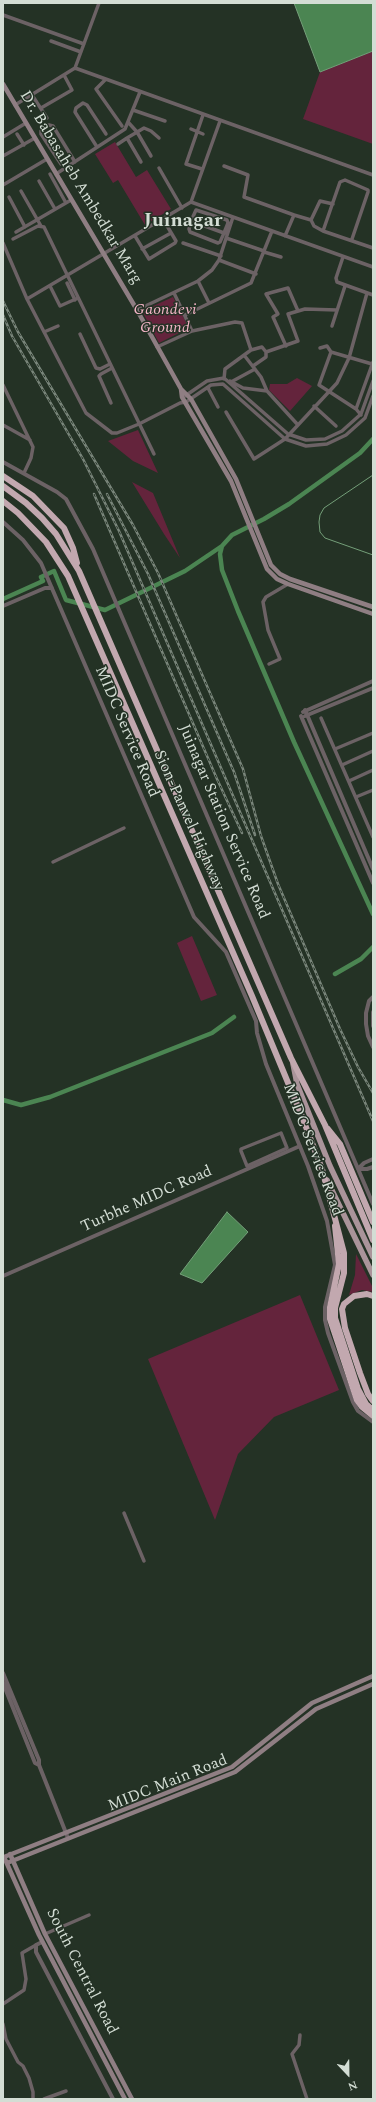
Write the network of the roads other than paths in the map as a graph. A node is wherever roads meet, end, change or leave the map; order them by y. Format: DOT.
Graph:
graph roads {
  1 [pos="99,3"];
  2 [pos="3,15"];
  3 [pos="51,41"];
  4 [pos="84,44"];
  5 [pos="81,52"];
  6 [pos="75,68"];
  7 [pos="64,75"];
  8 [pos="105,80"];
  9 [pos="3,84"];
  10 [pos="140,92"];
  11 [pos="32,95"];
  12 [pos="15,105"];
  13 [pos="41,108"];
  14 [pos="133,110"];
  15 [pos="203,115"];
  16 [pos="47,118"];
  17 [pos="165,121"];
  18 [pos="220,121"];
  19 [pos="128,122"];
  20 [pos="26,123"];
  21 [pos="122,126"];
  22 [pos="191,129"];
  23 [pos="137,132"];
  24 [pos="197,132"];
  25 [pos="17,134"];
  26 [pos="106,134"];
  27 [pos="203,134"];
  28 [pos="3,137"];
  29 [pos="35,138"];
  30 [pos="127,138"];
  31 [pos="159,138"];
  32 [pos="118,144"];
  33 [pos="24,145"];
  34 [pos="97,147"];
  35 [pos="3,156"];
  36 [pos="151,156"];
  37 [pos="47,159"];
  38 [pos="75,162"];
  39 [pos="141,162"];
  40 [pos="61,164"];
  41 [pos="224,166"];
  42 [pos="159,168"];
  43 [pos="202,169"];
  44 [pos="50,174"];
  45 [pos="56,174"];
  46 [pos="373,175"];
  47 [pos="39,181"];
  48 [pos="3,185"];
  49 [pos="21,191"];
  50 [pos="9,197"];
  51 [pos="71,200"];
  52 [pos="191,202"];
  53 [pos="66,203"];
  54 [pos="333,204"];
  55 [pos="182,208"];
  56 [pos="55,209"];
  57 [pos="294,215"];
  58 [pos="233,217"];
  59 [pos="163,219"];
  60 [pos="37,220"];
  61 [pos="311,220"];
  62 [pos="192,221"];
  63 [pos="41,226"];
  64 [pos="25,227"];
  65 [pos="272,231"];
  66 [pos="323,231"];
  67 [pos="16,232"];
  68 [pos="172,233"];
  69 [pos="226,235"];
  70 [pos="135,236"];
  71 [pos="285,236"];
  72 [pos="13,239"];
  73 [pos="352,239"];
  74 [pos="3,243"];
  75 [pos="183,243"];
  76 [pos="373,248"];
  77 [pos="142,249"];
  78 [pos="264,251"];
  79 [pos="103,254"];
  80 [pos="281,257"];
  81 [pos="343,257"];
  82 [pos="220,258"];
  83 [pos="373,267"];
  84 [pos="256,274"];
  85 [pos="68,275"];
  86 [pos="198,280"];
  87 [pos="67,283"];
  88 [pos="50,286"];
  89 [pos="345,286"];
  90 [pos="174,293"];
  91 [pos="367,293"];
  92 [pos="373,295"];
  93 [pos="76,299"];
  94 [pos="27,300"];
  95 [pos="209,303"];
  96 [pos="137,310"];
  97 [pos="337,310"];
  98 [pos="298,311"];
  99 [pos="184,315"];
  100 [pos="58,326"];
  101 [pos="332,326"];
  102 [pos="192,331"];
  103 [pos="45,332"];
  104 [pos="80,334"];
  105 [pos="286,346"];
  106 [pos="157,347"];
  107 [pos="320,348"];
  108 [pos="251,350"];
  109 [pos="266,352"];
  110 [pos="331,352"];
  111 [pos="244,355"];
  112 [pos="349,358"];
  113 [pos="372,363"];
  114 [pos="111,366"];
  115 [pos="254,367"];
  116 [pos="224,378"];
  117 [pos="373,381"];
  118 [pos="231,382"];
  119 [pos="223,384"];
  120 [pos="3,385"];
  121 [pos="208,388"];
  122 [pos="181,389"];
  123 [pos="267,391"];
  124 [pos="330,391"];
  125 [pos="188,394"];
  126 [pos="373,396"];
  127 [pos="182,397"];
  128 [pos="191,399"];
  129 [pos="186,402"];
  130 [pos="111,403"];
  131 [pos="180,403"];
  132 [pos="314,406"];
  133 [pos="218,407"];
  134 [pos="356,410"];
  135 [pos="226,412"];
  136 [pos="361,414"];
  137 [pos="365,418"];
  138 [pos="139,424"];
  139 [pos="3,425"];
  140 [pos="298,425"];
  141 [pos="336,426"];
  142 [pos="288,434"];
  143 [pos="284,439"];
  144 [pos="30,440"];
  145 [pos="154,454"];
  146 [pos="3,462"];
  147 [pos="24,473"];
  148 [pos="3,476"];
  149 [pos="3,486"];
  150 [pos="3,501"];
  151 [pos="3,522"];
  152 [pos="79,571"];
  153 [pos="288,584"];
  154 [pos="52,588"];
  155 [pos="3,606"];
  156 [pos="367,606"];
  157 [pos="373,607"];
  158 [pos="365,611"];
  159 [pos="373,614"];
  160 [pos="268,664"];
  161 [pos="373,681"];
  162 [pos="373,688"];
  163 [pos="305,710"];
  164 [pos="301,716"];
  165 [pos="307,716"];
  166 [pos="321,718"];
  167 [pos="373,733"];
  168 [pos="335,749"];
  169 [pos="373,751"];
  170 [pos="342,764"];
  171 [pos="373,770"];
  172 [pos="348,780"];
  173 [pos="373,790"];
  174 [pos="356,797"];
  175 [pos="124,828"];
  176 [pos="373,837"];
  177 [pos="54,862"];
  178 [pos="373,868"];
  179 [pos="373,883"];
  180 [pos="229,951"];
  181 [pos="373,997"];
  182 [pos="373,1012"];
  183 [pos="373,1026"];
  184 [pos="373,1047"];
  185 [pos="292,1058"];
  186 [pos="325,1125"];
  187 [pos="300,1146"];
  188 [pos="373,1159"];
  189 [pos="373,1166"];
  190 [pos="248,1167"];
  191 [pos="322,1169"];
  192 [pos="358,1169"];
  193 [pos="373,1204"];
  194 [pos="334,1214"];
  195 [pos="373,1222"];
  196 [pos="373,1240"];
  197 [pos="373,1257"];
  198 [pos="373,1275"];
  199 [pos="3,1276"];
  200 [pos="373,1296"];
  201 [pos="373,1401"];
  202 [pos="373,1410"];
  203 [pos="373,1416"];
  204 [pos="373,1422"];
  205 [pos="124,1513"];
  206 [pos="144,1561"];
  207 [pos="3,1673"];
  208 [pos="371,1677"];
  209 [pos="3,1683"];
  210 [pos="372,1684"];
  211 [pos="39,1765"];
  212 [pos="65,1832"];
  213 [pos="68,1838"];
  214 [pos="10,1854"];
  215 [pos="4,1857"];
  216 [pos="13,1861"];
  217 [pos="5,1864"];
  218 [pos="89,1915"];
  219 [pos="45,1934"];
  220 [pos="42,1942"];
  221 [pos="36,1945"];
  222 [pos="3,2004"];
  223 [pos="3,2024"];
  224 [pos="300,2035"];
  225 [pos="127,2089"];
  226 [pos="66,2091"];
  227 [pos="121,2092"];
  228 [pos="33,2099"];
  229 [pos="44,2099"];
  230 [pos="113,2099"];
  231 [pos="125,2099"];
  232 [pos="132,2099"];
  233 [pos="307,2099"];
  1 -- 4 [label="street"];
  2 -- 4 [label="street"];
  3 -- 5 [label="street"];
  4 -- 5 [label="street"];
  5 -- 6 [label="street"];
  6 -- 7 [label="street"];
  6 -- 8 [label="street"];
  7 -- 11 [label="street"];
  7 -- 13 [label="street"];
  8 -- 10 [label="street"];
  8 -- 21 [label="street"];
  9 -- 12 [label="main road, Dr. Babasaheb Ambedkar Marg"];
  10 -- 14 [label="street"];
  10 -- 15 [label="street"];
  11 -- 12 [label="street"];
  11 -- 13 [label="street"];
  12 -- 20 [label="main road, Dr. Babasaheb Ambedkar Marg"];
  13 -- 16 [label="street"];
  14 -- 17 [label="street"];
  14 -- 19 [label="street"];
  15 -- 18 [label="street"];
  15 -- 24 [label="street"];
  18 -- 43 [label="street"];
  18 -- 46 [label="street"];
  19 -- 23 [label="street"];
  19 -- 34 [label="street"];
  20 -- 28 [label="street"];
  20 -- 29 [label="main road, Dr. Babasaheb Ambedkar Marg"];
  22 -- 24 [label="street"];
  23 -- 30 [label="street"];
  23 -- 31 [label="street"];
  23 -- 36 [label="street"];
  24 -- 27 [label="street"];
  24 -- 43 [label="street"];
  25 -- 33 [label="street"];
  26 -- 34 [label="street"];
  29 -- 33 [label="street"];
  29 -- 37 [label="main road, Dr. Babasaheb Ambedkar Marg"];
  30 -- 32 [label="street"];
  30 -- 39 [label="street"];
  33 -- 35 [label="street"];
  34 -- 38 [label="street"];
  37 -- 45 [label="main road, Dr. Babasaheb Ambedkar Marg"];
  37 -- 48 [label="street"];
  38 -- 40 [label="street"];
  38 -- 45 [label="street"];
  41 -- 57 [label="street"];
  42 -- 55 [label="street"];
  43 -- 52 [label="street"];
  44 -- 53 [label="street"];
  45 -- 51 [label="main road, Dr. Babasaheb Ambedkar Marg"];
  47 -- 56 [label="street"];
  49 -- 60 [label="street"];
  50 -- 64 [label="street"];
  51 -- 53 [label="street"];
  51 -- 79 [label="main road, Dr. Babasaheb Ambedkar Marg"];
  52 -- 55 [label="street"];
  52 -- 58 [label="street"];
  53 -- 56 [label="street"];
  54 -- 61 [label="street"];
  54 -- 66 [label="street"];
  54 -- 73 [label="street"];
  55 -- 59 [label="street"];
  56 -- 60 [label="street"];
  57 -- 61 [label="street"];
  57 -- 71 [label="street"];
  58 -- 65 [label="street"];
  58 -- 69 [label="street"];
  59 -- 68 [label="street"];
  59 -- 70 [label="street"];
  60 -- 63 [label="street"];
  60 -- 64 [label="street"];
  61 -- 66 [label="street"];
  62 -- 69 [label="street"];
  62 -- 69 [label="street"];
  62 -- 69 [label="street"];
  63 -- 72 [label="street"];
  63 -- 85 [label="street"];
  64 -- 67 [label="street"];
  65 -- 71 [label="street"];
  65 -- 78 [label="street"];
  66 -- 73 [label="street"];
  68 -- 77 [label="street"];
  68 -- 77 [label="street"];
  69 -- 78 [label="street"];
  69 -- 82 [label="street"];
  70 -- 77 [label="street"];
  70 -- 79 [label="street"];
  71 -- 81 [label="street"];
  73 -- 76 [label="street"];
  74 -- 94 [label="street"];
  75 -- 82 [label="street"];
  78 -- 80 [label="street"];
  78 -- 84 [label="street"];
  79 -- 85 [label="street"];
  79 -- 96 [label="main road, Dr. Babasaheb Ambedkar Marg"];
  81 -- 83 [label="street"];
  81 -- 89 [label="street"];
  82 -- 84 [label="street"];
  82 -- 86 [label="street"];
  84 -- 95 [label="street"];
  85 -- 88 [label="street"];
  85 -- 93 [label="street"];
  86 -- 90 [label="street"];
  86 -- 95 [label="street"];
  87 -- 93 [label="street"];
  88 -- 93 [label="street"];
  88 -- 94 [label="street"];
  89 -- 91 [label="street"];
  89 -- 97 [label="street"];
  90 -- 96 [label="street"];
  90 -- 99 [label="street"];
  91 -- 92 [label="street"];
  91 -- 112 [label="street"];
  93 -- 114 [label="street"];
  94 -- 103 [label="street"];
  95 -- 99 [label="street"];
  96 -- 106 [label="main road, Dr. Babasaheb Ambedkar Marg"];
  97 -- 98 [label="street"];
  97 -- 101 [label="street"];
  98 -- 105 [label="street"];
  98 -- 105 [label="street"];
  99 -- 102 [label="street"];
  100 -- 103 [label="street"];
  102 -- 106 [label="street"];
  102 -- 108 [label="street"];
  103 -- 138 [label="street"];
  104 -- 114 [label="street"];
  105 -- 109 [label="street"];
  106 -- 122 [label="main road, Dr. Babasaheb Ambedkar Marg"];
  107 -- 110 [label="street"];
  108 -- 109 [label="street"];
  108 -- 111 [label="street"];
  109 -- 115 [label="street"];
  110 -- 112 [label="street"];
  110 -- 124 [label="street"];
  111 -- 115 [label="street"];
  111 -- 116 [label="street"];
  112 -- 113 [label="street"];
  112 -- 124 [label="street"];
  113 -- 134 [label="street"];
  114 -- 130 [label="street"];
  114 -- 138 [label="street"];
  115 -- 118 [label="street"];
  115 -- 123 [label="street"];
  116 -- 118 [label="street"];
  116 -- 119 [label="street"];
  116 -- 125 [label="street"];
  116 -- 142 [label="street"];
  117 -- 136 [label="street"];
  118 -- 123 [label="street"];
  119 -- 121 [label="street"];
  119 -- 143 [label="street"];
  120 -- 144 [label="street"];
  121 -- 128 [label="street"];
  121 -- 133 [label="street"];
  122 -- 125 [label="main road, Dr. Babasaheb Ambedkar Marg"];
  122 -- 127 [label="main road, Dr. Babasaheb Ambedkar Marg"];
  123 -- 140 [label="street"];
  124 -- 132 [label="street"];
  124 -- 134 [label="street"];
  125 -- 127 [label="street"];
  125 -- 128 [label="main road, Dr. Babasaheb Ambedkar Marg"];
  126 -- 137 [label="street"];
  127 -- 129 [label="main road"];
  127 -- 131 [label="street"];
  128 -- 129 [label="street"];
  128 -- 156 [label="main road, Dr. Babasaheb Ambedkar Marg"];
  129 -- 131 [label="street"];
  129 -- 153 [label="main road"];
  131 -- 138 [label="street"];
  132 -- 140 [label="street"];
  132 -- 141 [label="street"];
  134 -- 136 [label="street"];
  135 -- 143 [label="street"];
  136 -- 137 [label="street"];
  136 -- 142 [label="street"];
  137 -- 143 [label="street"];
  138 -- 145 [label="street"];
  139 -- 144 [label="street"];
  140 -- 142 [label="street"];
  142 -- 143 [label="street"];
  144 -- 147 [label="street"];
  146 -- 147 [label="street, Juinagar Station Service Road"];
  147 -- 192 [label="street, Juinagar Station Service Road"];
  148 -- 152 [label="highway"];
  149 -- 152 [label="highway, Sion-Panvel Highway"];
  150 -- 180 [label="highway, Sion-Panvel Highway"];
  151 -- 154 [label="street, MIDC Service Road"];
  152 -- 185 [label="highway, Sion-Panvel Highway"];
  153 -- 158 [label="main road"];
  153 -- 160 [label="street"];
  154 -- 155 [label="street"];
  154 -- 180 [label="street, MIDC Service Road"];
  156 -- 157 [label="main road, Dr. Babasaheb Ambedkar Marg"];
  156 -- 158 [label="main road"];
  158 -- 159 [label="main road"];
  161 -- 163 [label="street"];
  162 -- 165 [label="street"];
  163 -- 164 [label="street"];
  163 -- 165 [label="street"];
  164 -- 165 [label="street"];
  164 -- 179 [label="street"];
  165 -- 178 [label="street"];
  166 -- 168 [label="street"];
  167 -- 168 [label="street"];
  168 -- 170 [label="street"];
  169 -- 170 [label="street"];
  170 -- 172 [label="street"];
  171 -- 172 [label="street"];
  172 -- 174 [label="street"];
  173 -- 174 [label="street"];
  174 -- 176 [label="street"];
  175 -- 177 [label="street"];
  180 -- 187 [label="street, MIDC Service Road"];
  180 -- 191 [label="highway, Sion-Panvel Highway"];
  181 -- 184 [label="street"];
  182 -- 183 [label="street"];
  185 -- 186 [label="highway, Sion-Panvel Highway"];
  185 -- 197 [label="main road"];
  186 -- 195 [label="highway"];
  186 -- 196 [label="highway"];
  187 -- 190 [label="street, Turbhe MIDC Road"];
  187 -- 204 [label="street, MIDC Service Road"];
  188 -- 192 [label="street"];
  189 -- 192 [label="street"];
  190 -- 190 [label="street"];
  190 -- 199 [label="street, Turbhe MIDC Road"];
  191 -- 194 [label="highway, Sion-Panvel Highway"];
  191 -- 198 [label="main road"];
  192 -- 193 [label="street, Juinagar Station Service Road"];
  194 -- 202 [label="highway"];
  194 -- 203 [label="highway"];
  200 -- 201 [label="highway"];
  205 -- 206 [label="street"];
  207 -- 211 [label="street"];
  208 -- 210 [label="street"];
  208 -- 212 [label="main road, MIDC Main Road"];
  209 -- 211 [label="street"];
  210 -- 213 [label="main road, MIDC Main Road"];
  211 -- 212 [label="street"];
  212 -- 213 [label="street"];
  212 -- 214 [label="main road, MIDC Main Road"];
  213 -- 216 [label="main road, MIDC Main Road"];
  214 -- 215 [label="main road, MIDC Main Road"];
  214 -- 216 [label="main road, South Central Road"];
  215 -- 217 [label="main road, South Central Road"];
  216 -- 217 [label="main road, MIDC Main Road"];
  216 -- 219 [label="main road, South Central Road"];
  217 -- 220 [label="main road, South Central Road"];
  218 -- 219 [label="street"];
  219 -- 225 [label="main road, South Central Road"];
  220 -- 221 [label="street"];
  220 -- 227 [label="main road, South Central Road"];
  221 -- 222 [label="street"];
  221 -- 230 [label="street"];
  223 -- 228 [label="street"];
  224 -- 233 [label="street"];
  225 -- 227 [label="main road"];
  225 -- 232 [label="main road, South Central Road"];
  226 -- 229 [label="street"];
  227 -- 231 [label="main road, South Central Road"];
}
